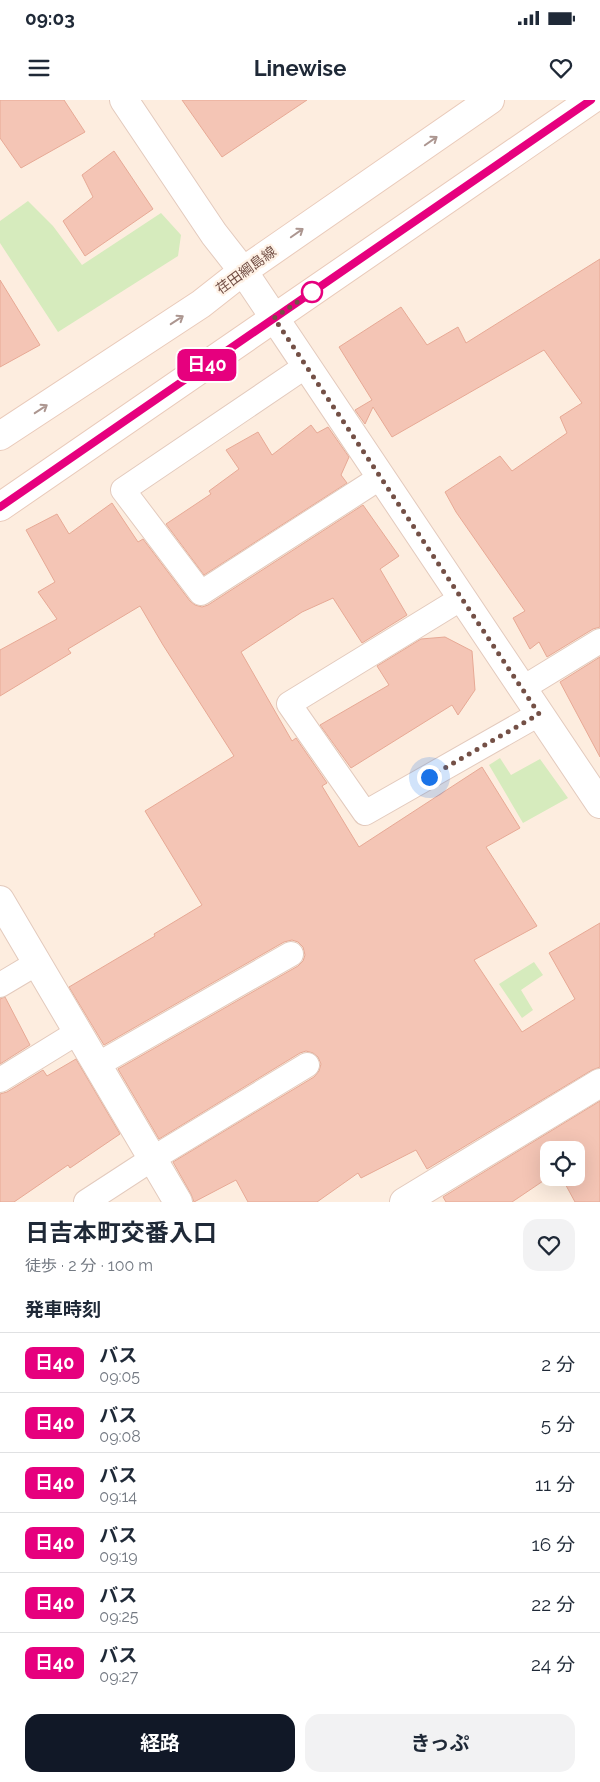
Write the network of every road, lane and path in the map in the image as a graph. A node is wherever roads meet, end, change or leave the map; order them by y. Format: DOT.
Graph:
graph roads {
  1 [pos="124,100"];
  2 [pos="490,100"];
  3 [pos="591,100"];
  4 [pos="243,272"];
  5 [pos="274,318"];
  6 [pos="306,366"];
  7 [pos="0,436"];
  8 [pos="381,477"];
  9 [pos="0,507"];
  10 [pos="462,598"];
  11 [pos="600,641"];
  12 [pos="522,688"];
  13 [pos="539,714"];
  14 [pos="596,789"];
  15 [pos="0,900"];
  16 [pos="291,954"];
  17 [pos="37,963"];
  18 [pos="0,985"];
  19 [pos="78,1032"];
  20 [pos="97,1065"];
  21 [pos="307,1065"];
  22 [pos="0,1080"];
  23 [pos="600,1083"];
  24 [pos="152,1159"];
  25 [pos="86,1202"];
  26 [pos="178,1202"];
  27 [pos="404,1202"];
  1 -- 4 [label="street"];
  4 -- 2 [label="street, 荏田綱島線, one-way"];
  3 -- 5 [label="street"];
  4 -- 5 [label="street"];
  7 -- 4 [label="street, 荏田綱島線, one-way"];
  5 -- 6 [label="street"];
  5 -- 9 [label="street"];
  6 -- 8 [label="street"];
  6 -- 8 [label="lane"];
  8 -- 10 [label="street"];
  10 -- 12 [label="street"];
  10 -- 13 [label="lane"];
  11 -- 12 [label="lane"];
  12 -- 13 [label="street"];
  13 -- 14 [label="street"];
  15 -- 17 [label="street"];
  16 -- 20 [label="lane"];
  17 -- 18 [label="lane"];
  17 -- 19 [label="street"];
  19 -- 20 [label="street"];
  19 -- 22 [label="lane"];
  20 -- 24 [label="street"];
  21 -- 24 [label="lane"];
  23 -- 27 [label="street"];
  24 -- 25 [label="lane"];
  24 -- 26 [label="street"];
}
